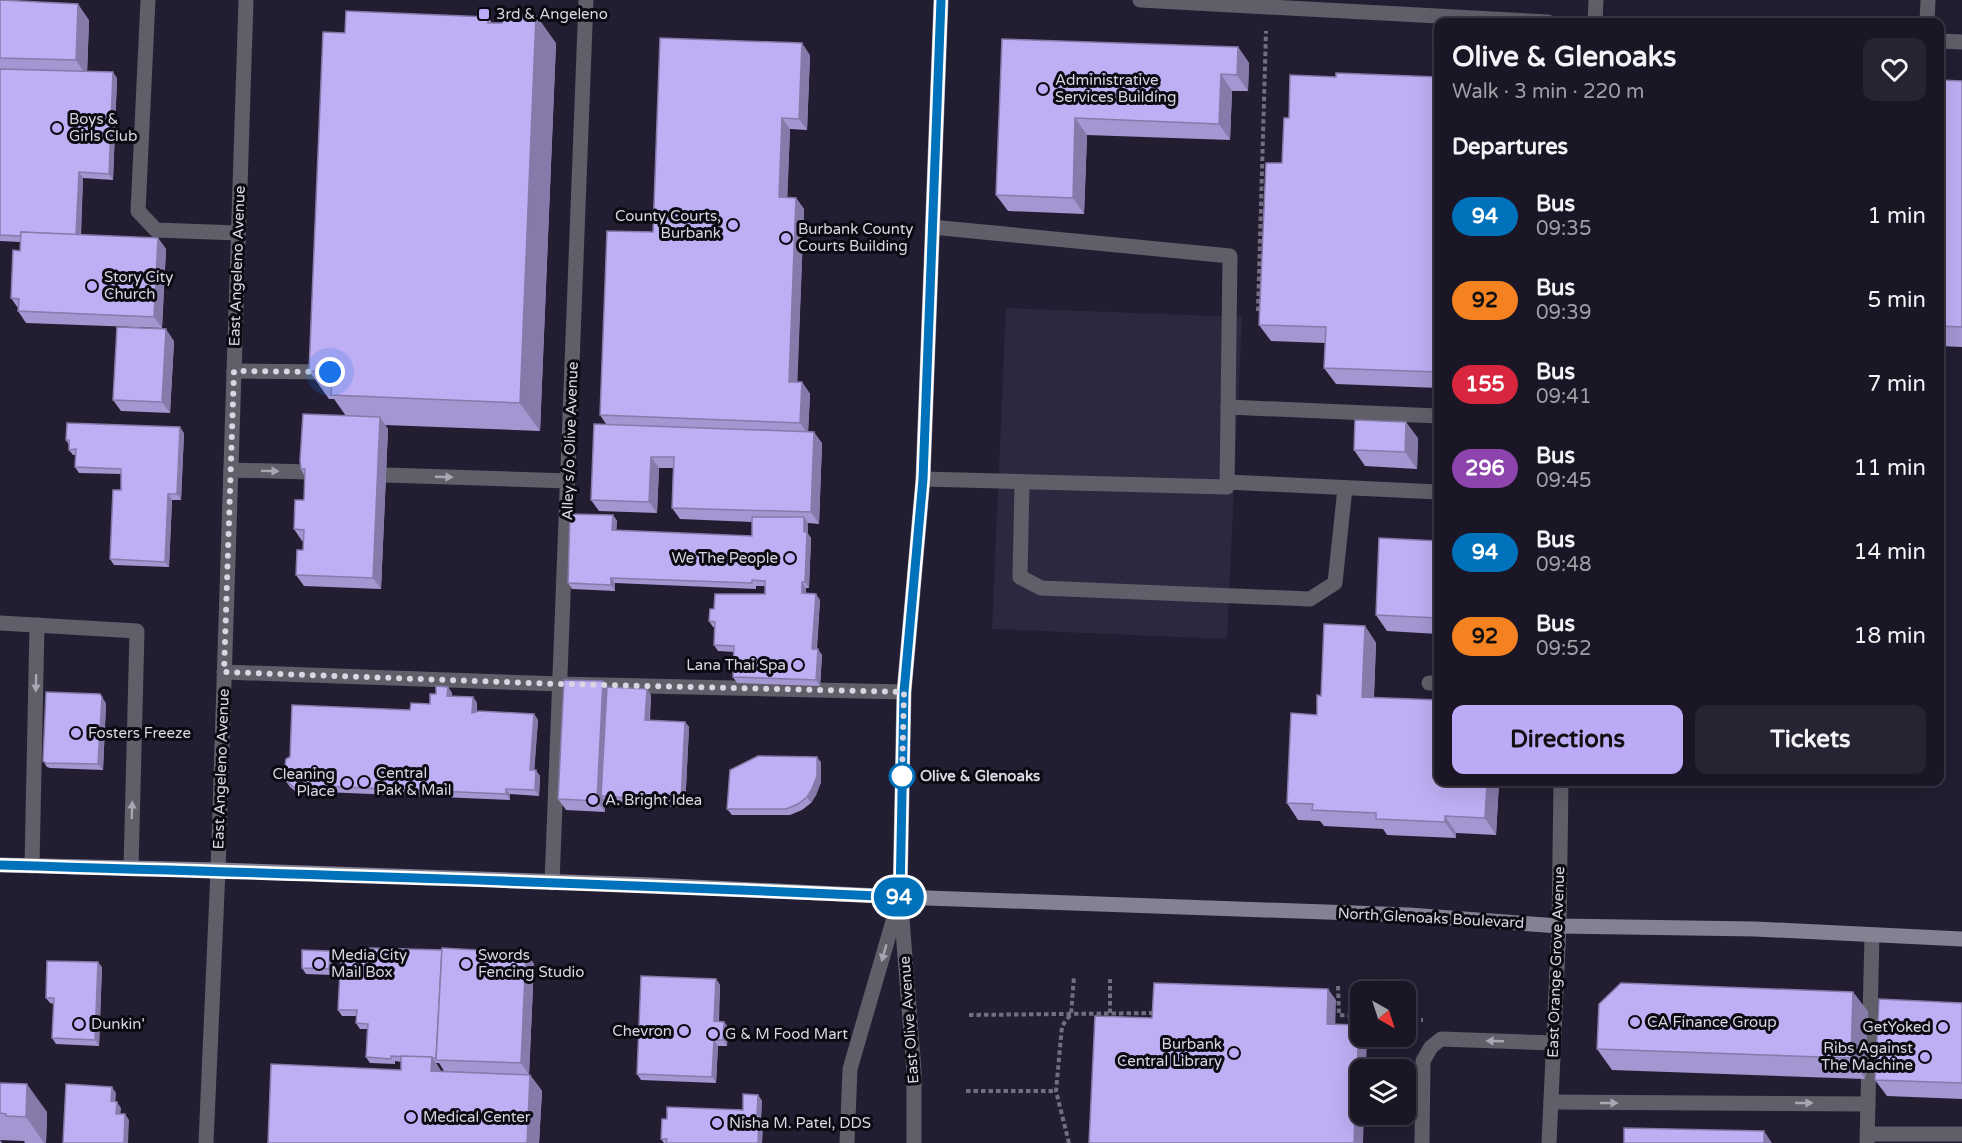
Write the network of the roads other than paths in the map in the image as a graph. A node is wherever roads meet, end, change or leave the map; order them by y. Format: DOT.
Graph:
graph roads {
  1 [pos="148,0"];
  2 [pos="246,0"];
  3 [pos="586,0"];
  4 [pos="940,0"];
  5 [pos="1140,0"];
  6 [pos="1596,0"];
  7 [pos="1928,0"];
  8 [pos="1468,18"];
  9 [pos="1595,18"];
  10 [pos="1927,18"];
  11 [pos="1944,41"];
  12 [pos="1962,42"];
  13 [pos="932,227"];
  14 [pos="238,233"];
  15 [pos="234,371"];
  16 [pos="330,372"];
  17 [pos="1228,407"];
  18 [pos="1434,416"];
  19 [pos="231,470"];
  20 [pos="308,472"];
  21 [pos="386,475"];
  22 [pos="923,479"];
  23 [pos="568,481"];
  24 [pos="1227,482"];
  25 [pos="1022,483"];
  26 [pos="1345,488"];
  27 [pos="1434,492"];
  28 [pos="0,623"];
  29 [pos="37,625"];
  30 [pos="224,672"];
  31 [pos="560,684"];
  32 [pos="904,692"];
  33 [pos="1561,786"];
  34 [pos="0,865"];
  35 [pos="32,866"];
  36 [pos="131,868"];
  37 [pos="218,870"];
  38 [pos="552,883"];
  39 [pos="900,897"];
  40 [pos="1559,926"];
  41 [pos="1872,935"];
  42 [pos="1962,939"];
  43 [pos="1554,1043"];
  44 [pos="1551,1102"];
  45 [pos="1868,1104"];
  46 [pos="1962,1134"];
  47 [pos="1867,1139"];
  48 [pos="206,1143"];
  49 [pos="847,1143"];
  50 [pos="914,1143"];
  51 [pos="1422,1143"];
  52 [pos="1549,1143"];
  1 -- 14 [label="street"];
  2 -- 14 [label="street, East Angeleno Avenue"];
  3 -- 23 [label="street, Alley s/o Olive Avenue"];
  4 -- 13 [label="main road, East Olive Avenue"];
  5 -- 8 [label="street"];
  6 -- 9 [label="street"];
  7 -- 10 [label="street"];
  11 -- 12 [label="street"];
  13 -- 17 [label="street"];
  13 -- 22 [label="main road, East Olive Avenue"];
  14 -- 15 [label="street, East Angeleno Avenue"];
  15 -- 16 [label="street"];
  15 -- 19 [label="street, East Angeleno Avenue"];
  17 -- 18 [label="street"];
  17 -- 24 [label="street"];
  19 -- 20 [label="street, one-way"];
  19 -- 30 [label="street, East Angeleno Avenue"];
  21 -- 23 [label="street, one-way"];
  22 -- 25 [label="street"];
  22 -- 32 [label="main road, East Olive Avenue"];
  23 -- 31 [label="street, Alley s/o Olive Avenue"];
  24 -- 25 [label="street"];
  24 -- 26 [label="street"];
  25 -- 26 [label="street"];
  26 -- 27 [label="street"];
  28 -- 29 [label="street"];
  29 -- 35 [label="street, one-way"];
  36 -- 29 [label="street, one-way"];
  30 -- 31 [label="street"];
  30 -- 37 [label="street, East Angeleno Avenue"];
  31 -- 32 [label="street"];
  31 -- 38 [label="street, Alley s/o Olive Avenue"];
  32 -- 39 [label="main road, East Olive Avenue"];
  33 -- 40 [label="street, East Orange Grove Avenue"];
  34 -- 35 [label="main road, North Glenoaks Boulevard"];
  35 -- 36 [label="main road, North Glenoaks Boulevard"];
  36 -- 37 [label="main road, North Glenoaks Boulevard"];
  37 -- 38 [label="main road, North Glenoaks Boulevard"];
  37 -- 48 [label="street, East Angeleno Avenue"];
  38 -- 39 [label="main road, North Glenoaks Boulevard"];
  39 -- 40 [label="main road, North Glenoaks Boulevard"];
  39 -- 49 [label="street, East Olive Avenue, one-way"];
  39 -- 50 [label="street, East Olive Avenue"];
  40 -- 41 [label="main road, North Glenoaks Boulevard"];
  40 -- 43 [label="street, East Orange Grove Avenue"];
  41 -- 42 [label="main road, North Glenoaks Boulevard"];
  41 -- 45 [label="street"];
  43 -- 44 [label="street, East Orange Grove Avenue"];
  43 -- 51 [label="street, one-way"];
  44 -- 45 [label="street, one-way"];
  44 -- 52 [label="street, East Orange Grove Avenue"];
  45 -- 47 [label="street"];
  46 -- 47 [label="street"];
}
